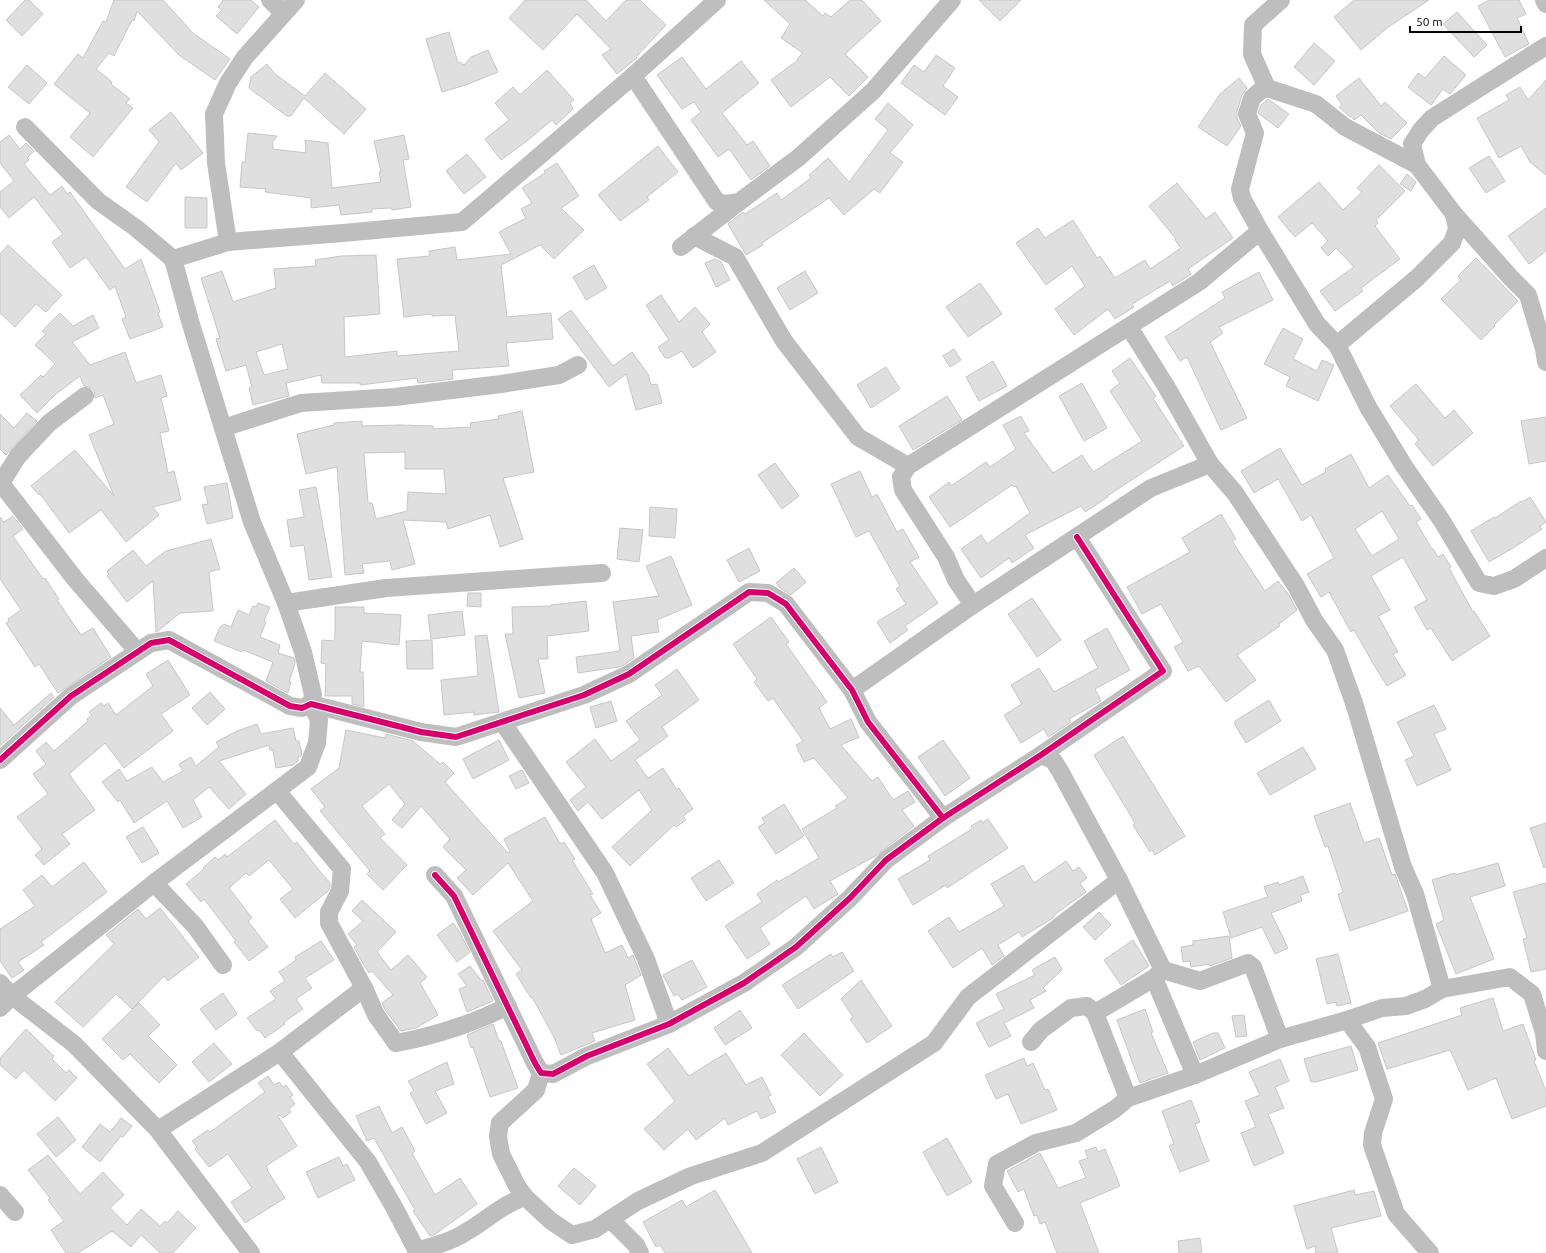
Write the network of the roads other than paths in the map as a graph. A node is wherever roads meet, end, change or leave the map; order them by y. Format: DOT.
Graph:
graph roads {
  1 [pos="270,0"];
  2 [pos="296,0"];
  3 [pos="717,0"];
  4 [pos="952,0"];
  5 [pos="1281,0"];
  6 [pos="1544,0"];
  7 [pos="1546,4"];
  8 [pos="283,13"];
  9 [pos="1546,46"];
  10 [pos="633,76"];
  11 [pos="1267,88"];
  12 [pos="25,127"];
  13 [pos="1417,165"];
  14 [pos="739,202"];
  15 [pos="1454,214"];
  16 [pos="1260,231"];
  17 [pos="228,242"];
  18 [pos="173,259"];
  19 [pos="1528,295"];
  20 [pos="1546,297"];
  21 [pos="1129,327"];
  22 [pos="1337,345"];
  23 [pos="1546,362"];
  24 [pos="578,365"];
  25 [pos="86,396"];
  26 [pos="223,428"];
  27 [pos="1210,464"];
  28 [pos="908,466"];
  29 [pos="0,482"];
  30 [pos="1077,537"];
  31 [pos="1546,558"];
  32 [pos="602,573"];
  33 [pos="286,602"];
  34 [pos="974,605"];
  35 [pos="137,651"];
  36 [pos="852,690"];
  37 [pos="311,704"];
  38 [pos="503,723"];
  39 [pos="1041,755"];
  40 [pos="0,760"];
  41 [pos="277,791"];
  42 [pos="944,818"];
  43 [pos="435,875"];
  44 [pos="1119,880"];
  45 [pos="154,883"];
  46 [pos="224,965"];
  47 [pos="1158,974"];
  48 [pos="0,983"];
  49 [pos="364,988"];
  50 [pos="1442,989"];
  51 [pos="6,1002"];
  52 [pos="508,1006"];
  53 [pos="1095,1013"];
  54 [pos="1347,1020"];
  55 [pos="669,1024"];
  56 [pos="1280,1039"];
  57 [pos="1031,1042"];
  58 [pos="280,1052"];
  59 [pos="1546,1052"];
  60 [pos="541,1073"];
  61 [pos="1195,1075"];
  62 [pos="1128,1098"];
  63 [pos="158,1130"];
  64 [pos="0,1195"];
  65 [pos="525,1197"];
  66 [pos="15,1212"];
  67 [pos="610,1219"];
  68 [pos="1014,1223"];
  69 [pos="417,1252"];
  70 [pos="251,1253"];
  71 [pos="640,1253"];
  72 [pos="1430,1253"];
  1 -- 8 [label="street"];
  2 -- 8 [label="street"];
  3 -- 10 [label="street"];
  4 -- 14 [label="street"];
  5 -- 11 [label="street"];
  6 -- 7 [label="street"];
  8 -- 17 [label="street"];
  9 -- 13 [label="street"];
  10 -- 14 [label="street"];
  10 -- 17 [label="street"];
  11 -- 13 [label="street"];
  11 -- 16 [label="street"];
  12 -- 18 [label="street"];
  13 -- 15 [label="street"];
  14 -- 28 [label="street"];
  15 -- 19 [label="street"];
  15 -- 22 [label="street"];
  16 -- 21 [label="street"];
  16 -- 22 [label="street"];
  17 -- 18 [label="street"];
  18 -- 26 [label="street"];
  19 -- 20 [label="street"];
  19 -- 23 [label="street"];
  21 -- 27 [label="street"];
  21 -- 28 [label="street"];
  22 -- 31 [label="street"];
  24 -- 26 [label="street"];
  25 -- 29 [label="street"];
  26 -- 33 [label="street"];
  27 -- 30 [label="street"];
  27 -- 50 [label="street"];
  28 -- 34 [label="street"];
  29 -- 35 [label="street"];
  30 -- 34 [label="street"];
  30 -- 39 [label="street"];
  32 -- 33 [label="street"];
  33 -- 37 [label="street"];
  34 -- 36 [label="street"];
  35 -- 37 [label="street"];
  35 -- 40 [label="street"];
  36 -- 38 [label="street"];
  36 -- 42 [label="street"];
  37 -- 38 [label="street"];
  37 -- 41 [label="street"];
  38 -- 55 [label="street"];
  39 -- 42 [label="street"];
  39 -- 44 [label="street"];
  41 -- 45 [label="street"];
  41 -- 49 [label="street"];
  42 -- 55 [label="street"];
  43 -- 52 [label="street"];
  44 -- 47 [label="street"];
  44 -- 67 [label="street"];
  45 -- 46 [label="street"];
  45 -- 51 [label="street"];
  47 -- 53 [label="street"];
  47 -- 56 [label="street"];
  47 -- 61 [label="street"];
  48 -- 51 [label="street"];
  49 -- 52 [label="street"];
  49 -- 58 [label="street"];
  50 -- 54 [label="street"];
  50 -- 59 [label="street"];
  51 -- 63 [label="street"];
  52 -- 60 [label="street"];
  53 -- 57 [label="street"];
  53 -- 62 [label="street"];
  54 -- 56 [label="street"];
  54 -- 72 [label="street"];
  55 -- 60 [label="street"];
  56 -- 61 [label="street"];
  58 -- 63 [label="street"];
  58 -- 69 [label="street"];
  60 -- 65 [label="street"];
  61 -- 62 [label="street"];
  62 -- 68 [label="street"];
  63 -- 70 [label="street"];
  64 -- 66 [label="street"];
  65 -- 67 [label="street"];
  65 -- 69 [label="street"];
  67 -- 71 [label="street"];
}
